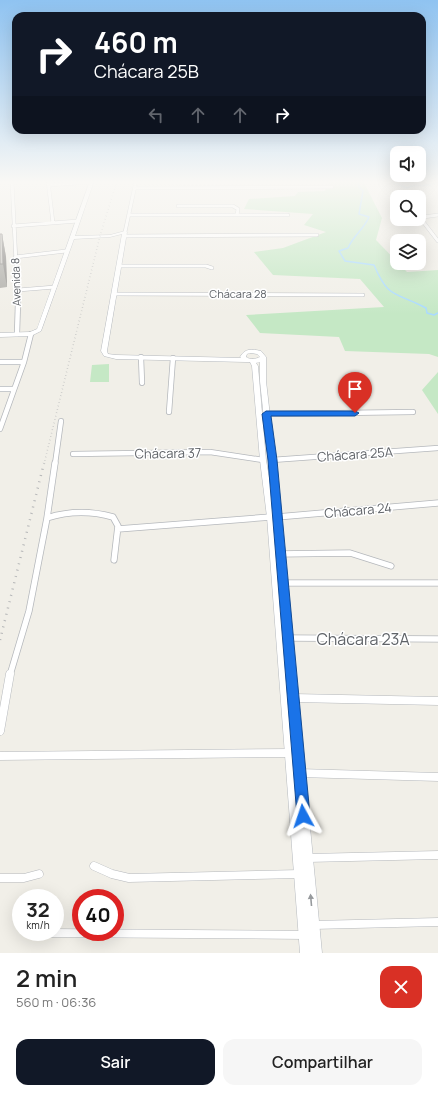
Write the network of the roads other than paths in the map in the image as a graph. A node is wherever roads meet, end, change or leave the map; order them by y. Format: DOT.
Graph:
graph roads {
  1 [pos="42,225"];
  2 [pos="76,225"];
  3 [pos="126,225"];
  4 [pos="425,225"];
  5 [pos="14,228"];
  6 [pos="124,235"];
  7 [pos="317,235"];
  8 [pos="71,238"];
  9 [pos="438,241"];
  10 [pos="66,251"];
  11 [pos="15,257"];
  12 [pos="119,266"];
  13 [pos="212,268"];
  14 [pos="55,287"];
  15 [pos="18,290"];
  16 [pos="114,294"];
  17 [pos="363,294"];
  18 [pos="0,334"];
  19 [pos="17,334"];
  20 [pos="31,334"];
  21 [pos="245,353"];
  22 [pos="141,358"];
  23 [pos="173,358"];
  24 [pos="263,358"];
  25 [pos="219,359"];
  26 [pos="249,361"];
  27 [pos="0,362"];
  28 [pos="24,362"];
  29 [pos="142,383"];
  30 [pos="0,389"];
  31 [pos="14,389"];
  32 [pos="169,412"];
  33 [pos="413,412"];
  34 [pos="266,414"];
  35 [pos="2,417"];
  36 [pos="61,421"];
  37 [pos="0,429"];
  38 [pos="438,448"];
  39 [pos="73,454"];
  40 [pos="268,460"];
  41 [pos="438,503"];
  42 [pos="274,517"];
  43 [pos="47,518"];
  44 [pos="118,529"];
  45 [pos="277,554"];
  46 [pos="114,560"];
  47 [pos="391,566"];
  48 [pos="283,583"];
  49 [pos="438,583"];
  50 [pos="288,638"];
  51 [pos="438,639"];
  52 [pos="294,698"];
  53 [pos="438,701"];
  54 [pos="0,731"];
  55 [pos="290,753"];
  56 [pos="0,756"];
  57 [pos="299,773"];
  58 [pos="438,777"];
  59 [pos="438,855"];
  60 [pos="308,858"];
  61 [pos="94,866"];
  62 [pos="40,874"];
  63 [pos="300,874"];
  64 [pos="0,878"];
  65 [pos="438,922"];
  66 [pos="313,925"];
  67 [pos="64,933"];
  68 [pos="305,935"];
  69 [pos="306,953"];
  70 [pos="316,953"];
  1 -- 5 [label="street"];
  2 -- 8 [label="street"];
  3 -- 6 [label="street"];
  4 -- 9 [label="street"];
  5 -- 11 [label="street, Avenida 8"];
  6 -- 7 [label="street"];
  6 -- 8 [label="street"];
  6 -- 12 [label="street"];
  8 -- 10 [label="street"];
  10 -- 11 [label="street"];
  10 -- 14 [label="street"];
  11 -- 15 [label="street, Avenida 8"];
  12 -- 13 [label="street"];
  12 -- 16 [label="street"];
  14 -- 15 [label="street"];
  14 -- 20 [label="street"];
  15 -- 19 [label="street, Avenida 8"];
  16 -- 17 [label="street, Chácara 28"];
  16 -- 22 [label="street"];
  18 -- 19 [label="street"];
  19 -- 20 [label="street"];
  20 -- 28 [label="street"];
  21 -- 24 [label="street"];
  21 -- 25 [label="street"];
  21 -- 26 [label="street"];
  22 -- 23 [label="street"];
  22 -- 29 [label="street"];
  23 -- 25 [label="street"];
  23 -- 32 [label="street"];
  24 -- 26 [label="street"];
  24 -- 34 [label="street"];
  25 -- 26 [label="street"];
  26 -- 40 [label="street"];
  27 -- 28 [label="street"];
  28 -- 31 [label="street"];
  30 -- 31 [label="street"];
  31 -- 35 [label="street"];
  33 -- 34 [label="street"];
  34 -- 40 [label="street"];
  35 -- 37 [label="street"];
  36 -- 43 [label="street"];
  38 -- 40 [label="street, Chácara 25A"];
  39 -- 40 [label="street, Chácara 37"];
  40 -- 42 [label="street"];
  41 -- 42 [label="street, Chácara 24"];
  42 -- 44 [label="street, Chácara 24"];
  42 -- 45 [label="street"];
  43 -- 44 [label="street"];
  43 -- 54 [label="street"];
  44 -- 46 [label="street"];
  45 -- 47 [label="street"];
  45 -- 48 [label="street"];
  45 -- 55 [label="street"];
  48 -- 49 [label="street"];
  48 -- 50 [label="street"];
  50 -- 51 [label="street, Chácara 23A"];
  50 -- 52 [label="street"];
  52 -- 53 [label="street"];
  52 -- 57 [label="street"];
  55 -- 56 [label="street"];
  55 -- 63 [label="street"];
  57 -- 58 [label="street"];
  57 -- 60 [label="street"];
  59 -- 60 [label="street"];
  66 -- 60 [label="street, one-way"];
  61 -- 63 [label="street"];
  62 -- 64 [label="street"];
  63 -- 68 [label="street"];
  65 -- 66 [label="street"];
  66 -- 70 [label="street"];
  67 -- 68 [label="street"];
  68 -- 69 [label="street"];
}
